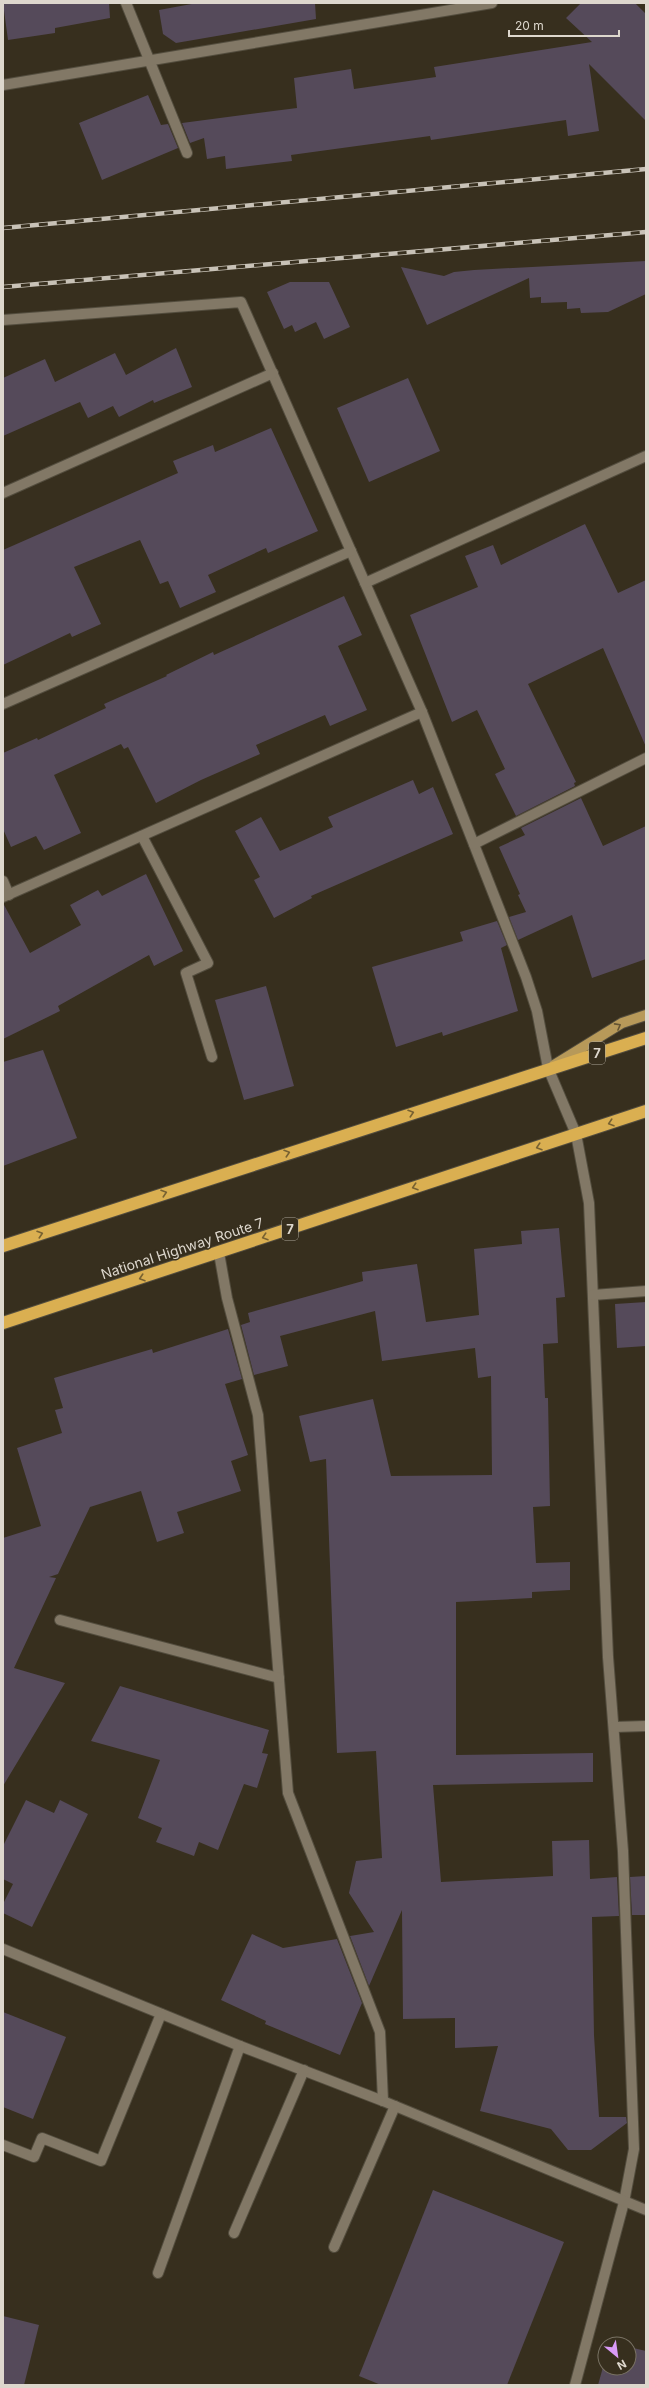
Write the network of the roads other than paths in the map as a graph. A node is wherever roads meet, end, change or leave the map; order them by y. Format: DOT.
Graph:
graph roads {
  1 [pos="126,3"];
  2 [pos="492,3"];
  3 [pos="148,60"];
  4 [pos="3,85"];
  5 [pos="187,153"];
  6 [pos="3,320"];
  7 [pos="273,373"];
  8 [pos="646,456"];
  9 [pos="3,493"];
  10 [pos="350,552"];
  11 [pos="365,583"];
  12 [pos="3,704"];
  13 [pos="422,712"];
  14 [pos="646,758"];
  15 [pos="142,836"];
  16 [pos="474,844"];
  17 [pos="3,881"];
  18 [pos="6,896"];
  19 [pos="646,1016"];
  20 [pos="646,1038"];
  21 [pos="212,1057"];
  22 [pos="548,1068"];
  23 [pos="646,1111"];
  24 [pos="576,1134"];
  25 [pos="3,1246"];
  26 [pos="219,1253"];
  27 [pos="646,1291"];
  28 [pos="593,1295"];
  29 [pos="3,1323"];
  30 [pos="60,1620"];
  31 [pos="279,1678"];
  32 [pos="646,1726"];
  33 [pos="614,1727"];
  34 [pos="3,1949"];
  35 [pos="161,2014"];
  36 [pos="240,2046"];
  37 [pos="304,2070"];
  38 [pos="383,2101"];
  39 [pos="395,2106"];
  40 [pos="3,2145"];
  41 [pos="624,2202"];
  42 [pos="646,2210"];
  43 [pos="234,2233"];
  44 [pos="334,2247"];
  45 [pos="158,2273"];
  46 [pos="575,2385"];
  1 -- 3 [label="street"];
  2 -- 3 [label="street"];
  3 -- 4 [label="street"];
  3 -- 5 [label="street"];
  6 -- 7 [label="street"];
  7 -- 9 [label="street"];
  7 -- 10 [label="street"];
  8 -- 11 [label="street"];
  10 -- 11 [label="street"];
  10 -- 12 [label="street"];
  11 -- 13 [label="street"];
  13 -- 15 [label="street"];
  13 -- 16 [label="street"];
  14 -- 16 [label="street"];
  15 -- 18 [label="street"];
  15 -- 21 [label="street"];
  16 -- 22 [label="street"];
  17 -- 18 [label="street"];
  22 -- 19 [label="main road, one-way"];
  20 -- 22 [label="highway, 7"];
  22 -- 24 [label="street"];
  25 -- 22 [label="highway, 7, one-way"];
  23 -- 24 [label="highway, 7, one-way"];
  24 -- 26 [label="highway, National Highway Route 7 / 7, one-way"];
  24 -- 28 [label="street"];
  26 -- 29 [label="highway, National Highway Route 7 / 7, one-way"];
  26 -- 31 [label="street"];
  27 -- 28 [label="street"];
  28 -- 33 [label="street"];
  30 -- 31 [label="street"];
  31 -- 38 [label="street"];
  32 -- 33 [label="street"];
  33 -- 41 [label="street"];
  34 -- 35 [label="street"];
  35 -- 36 [label="street"];
  35 -- 40 [label="street"];
  36 -- 37 [label="street"];
  36 -- 45 [label="street"];
  37 -- 38 [label="street"];
  37 -- 43 [label="street"];
  38 -- 39 [label="street"];
  39 -- 41 [label="street"];
  39 -- 44 [label="street"];
  41 -- 42 [label="street"];
  41 -- 46 [label="street"];
}
